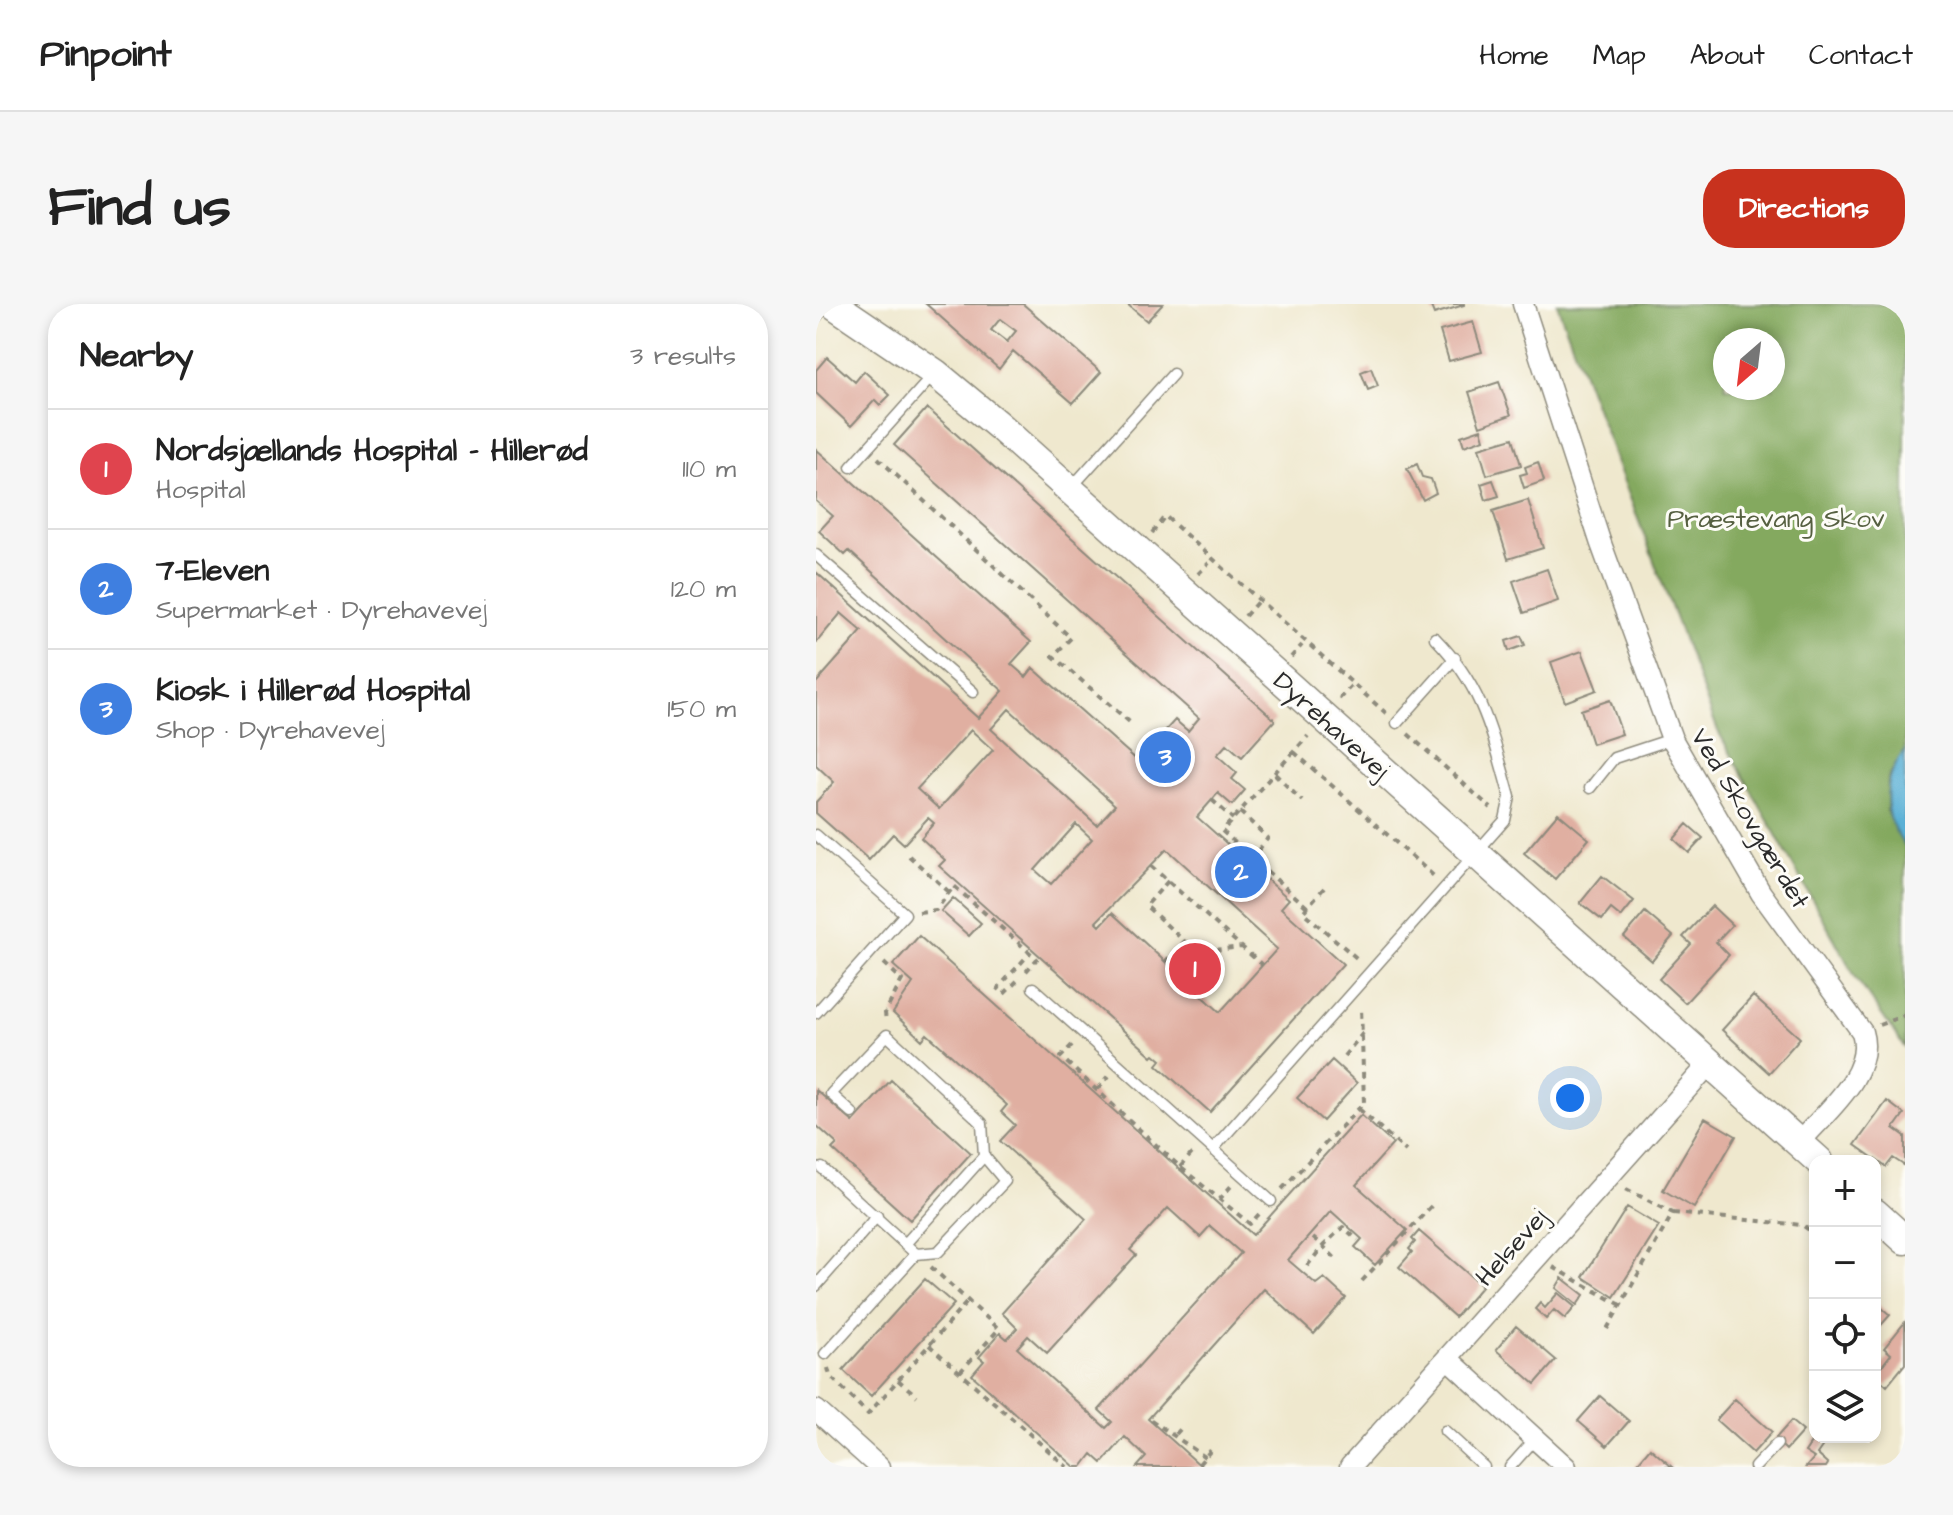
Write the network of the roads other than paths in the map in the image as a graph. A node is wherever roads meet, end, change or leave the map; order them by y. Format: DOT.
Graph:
graph roads {
  1 [pos="827,304"];
  2 [pos="833,304"];
  3 [pos="1523,304"];
  4 [pos="816,317"];
  5 [pos="935,373"];
  6 [pos="1173,374"];
  7 [pos="851,467"];
  8 [pos="1070,489"];
  9 [pos="816,555"];
  10 [pos="1435,638"];
  11 [pos="1455,658"];
  12 [pos="973,692"];
  13 [pos="1397,723"];
  14 [pos="1672,739"];
  15 [pos="1590,788"];
  16 [pos="816,835"];
  17 [pos="1474,855"];
  18 [pos="1033,988"];
  19 [pos="816,1013"];
  20 [pos="1711,1062"];
  21 [pos="852,1113"];
  22 [pos="1213,1149"];
  23 [pos="1809,1152"];
  24 [pos="984,1156"];
  25 [pos="822,1168"];
  26 [pos="1271,1201"];
  27 [pos="877,1216"];
  28 [pos="1881,1218"];
  29 [pos="1905,1240"];
  30 [pos="906,1243"];
  31 [pos="916,1254"];
  32 [pos="816,1286"];
  33 [pos="825,1354"];
  34 [pos="1447,1358"];
  35 [pos="816,1410"];
  36 [pos="1445,1431"];
  37 [pos="1535,1439"];
  38 [pos="1777,1444"];
  39 [pos="879,1467"];
  40 [pos="1350,1467"];
  41 [pos="1484,1467"];
  42 [pos="1510,1467"];
  43 [pos="1566,1467"];
  44 [pos="1755,1467"];
  1 -- 4 [label="lane"];
  2 -- 5 [label="street, Dyrehavevej"];
  3 -- 14 [label="street, Ved Skovgærdet"];
  5 -- 7 [label="lane"];
  5 -- 8 [label="street, Dyrehavevej"];
  6 -- 8 [label="lane"];
  8 -- 17 [label="street, Dyrehavevej"];
  9 -- 12 [label="lane"];
  10 -- 11 [label="lane"];
  11 -- 13 [label="lane"];
  11 -- 17 [label="lane"];
  14 -- 15 [label="lane"];
  14 -- 23 [label="street, Ved Skovgærdet"];
  16 -- 19 [label="lane"];
  17 -- 20 [label="street, Dyrehavevej"];
  17 -- 22 [label="lane"];
  18 -- 22 [label="lane"];
  20 -- 23 [label="street, Dyrehavevej"];
  20 -- 34 [label="street, Helsevej"];
  21 -- 24 [label="lane"];
  22 -- 26 [label="lane"];
  24 -- 30 [label="lane"];
  24 -- 31 [label="lane"];
  25 -- 27 [label="lane"];
  27 -- 30 [label="lane"];
  27 -- 32 [label="lane"];
  28 -- 29 [label="street"];
  30 -- 31 [label="lane"];
  31 -- 33 [label="lane"];
  34 -- 37 [label="street"];
  34 -- 40 [label="street, Helsevej"];
  35 -- 39 [label="street"];
  36 -- 41 [label="lane"];
  37 -- 42 [label="lane"];
  37 -- 43 [label="street"];
  38 -- 44 [label="lane"];
}
